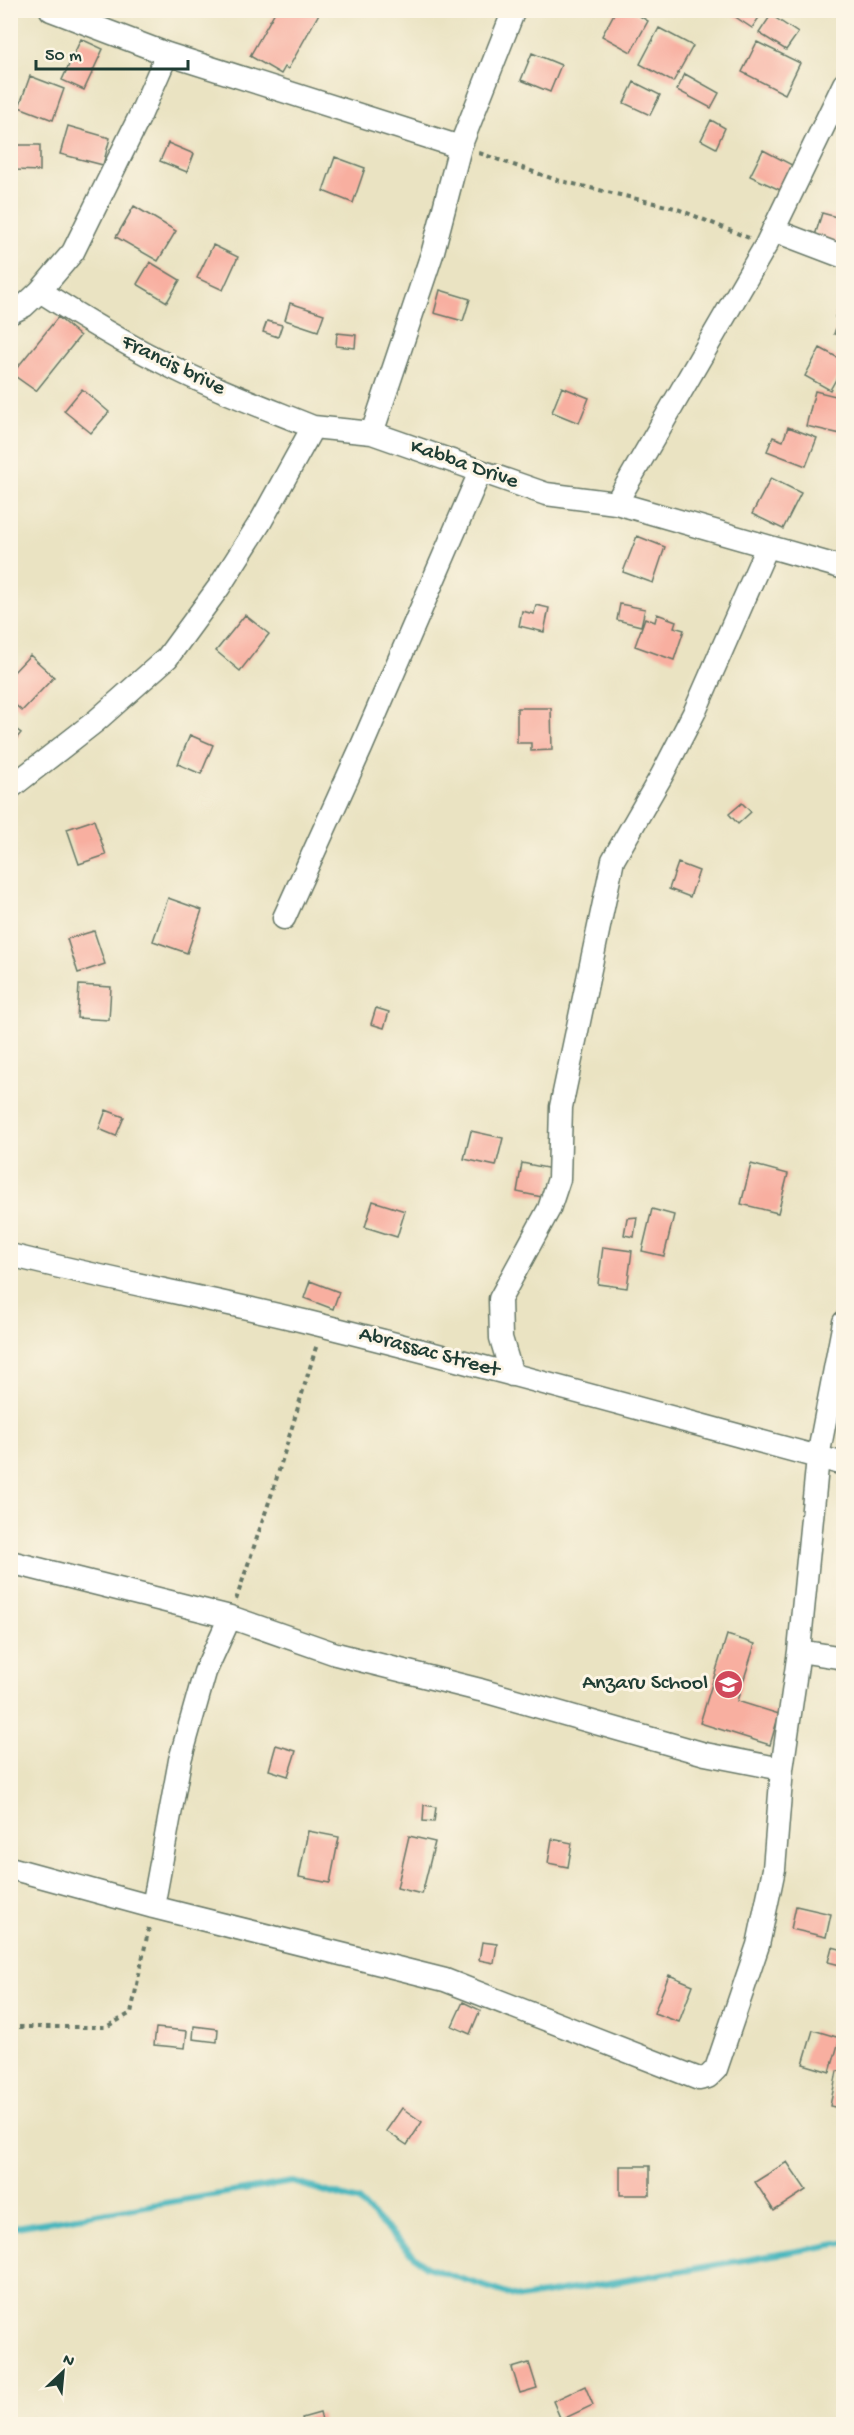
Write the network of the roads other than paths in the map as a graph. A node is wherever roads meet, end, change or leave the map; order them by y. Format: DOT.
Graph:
graph roads {
  1 [pos="51,10"];
  2 [pos="514,10"];
  3 [pos="167,54"];
  4 [pos="843,84"];
  5 [pos="460,147"];
  6 [pos="770,238"];
  7 [pos="843,256"];
  8 [pos="40,291"];
  9 [pos="10,313"];
  10 [pos="313,427"];
  11 [pos="372,433"];
  12 [pos="480,472"];
  13 [pos="616,503"];
  14 [pos="766,547"];
  15 [pos="843,568"];
  16 [pos="10,788"];
  17 [pos="284,918"];
  18 [pos="10,1255"];
  19 [pos="843,1322"];
  20 [pos="512,1375"];
  21 [pos="818,1457"];
  22 [pos="843,1464"];
  23 [pos="10,1562"];
  24 [pos="230,1617"];
  25 [pos="799,1651"];
  26 [pos="843,1658"];
  27 [pos="782,1769"];
  28 [pos="10,1868"];
  29 [pos="153,1907"];
  1 -- 3 [label="street"];
  2 -- 5 [label="street"];
  3 -- 5 [label="street"];
  3 -- 8 [label="street"];
  4 -- 6 [label="street"];
  5 -- 11 [label="street"];
  6 -- 7 [label="street"];
  6 -- 13 [label="street"];
  8 -- 9 [label="street"];
  8 -- 10 [label="street, Francis brive"];
  10 -- 11 [label="street, Kabba Drive"];
  10 -- 16 [label="street"];
  11 -- 12 [label="street, Kabba Drive"];
  12 -- 13 [label="street, Kabba Drive"];
  12 -- 17 [label="street"];
  13 -- 14 [label="street, Kabba Drive"];
  14 -- 15 [label="street, Kabba Drive"];
  14 -- 20 [label="street"];
  18 -- 20 [label="street, Abrassac Street"];
  19 -- 21 [label="street"];
  20 -- 21 [label="street, Abrassac Street"];
  21 -- 22 [label="street, Abrassac Street"];
  21 -- 25 [label="street"];
  23 -- 24 [label="street"];
  24 -- 27 [label="street"];
  24 -- 29 [label="street"];
  25 -- 26 [label="street"];
  25 -- 27 [label="street"];
  27 -- 29 [label="street"];
  28 -- 29 [label="street"];
}
